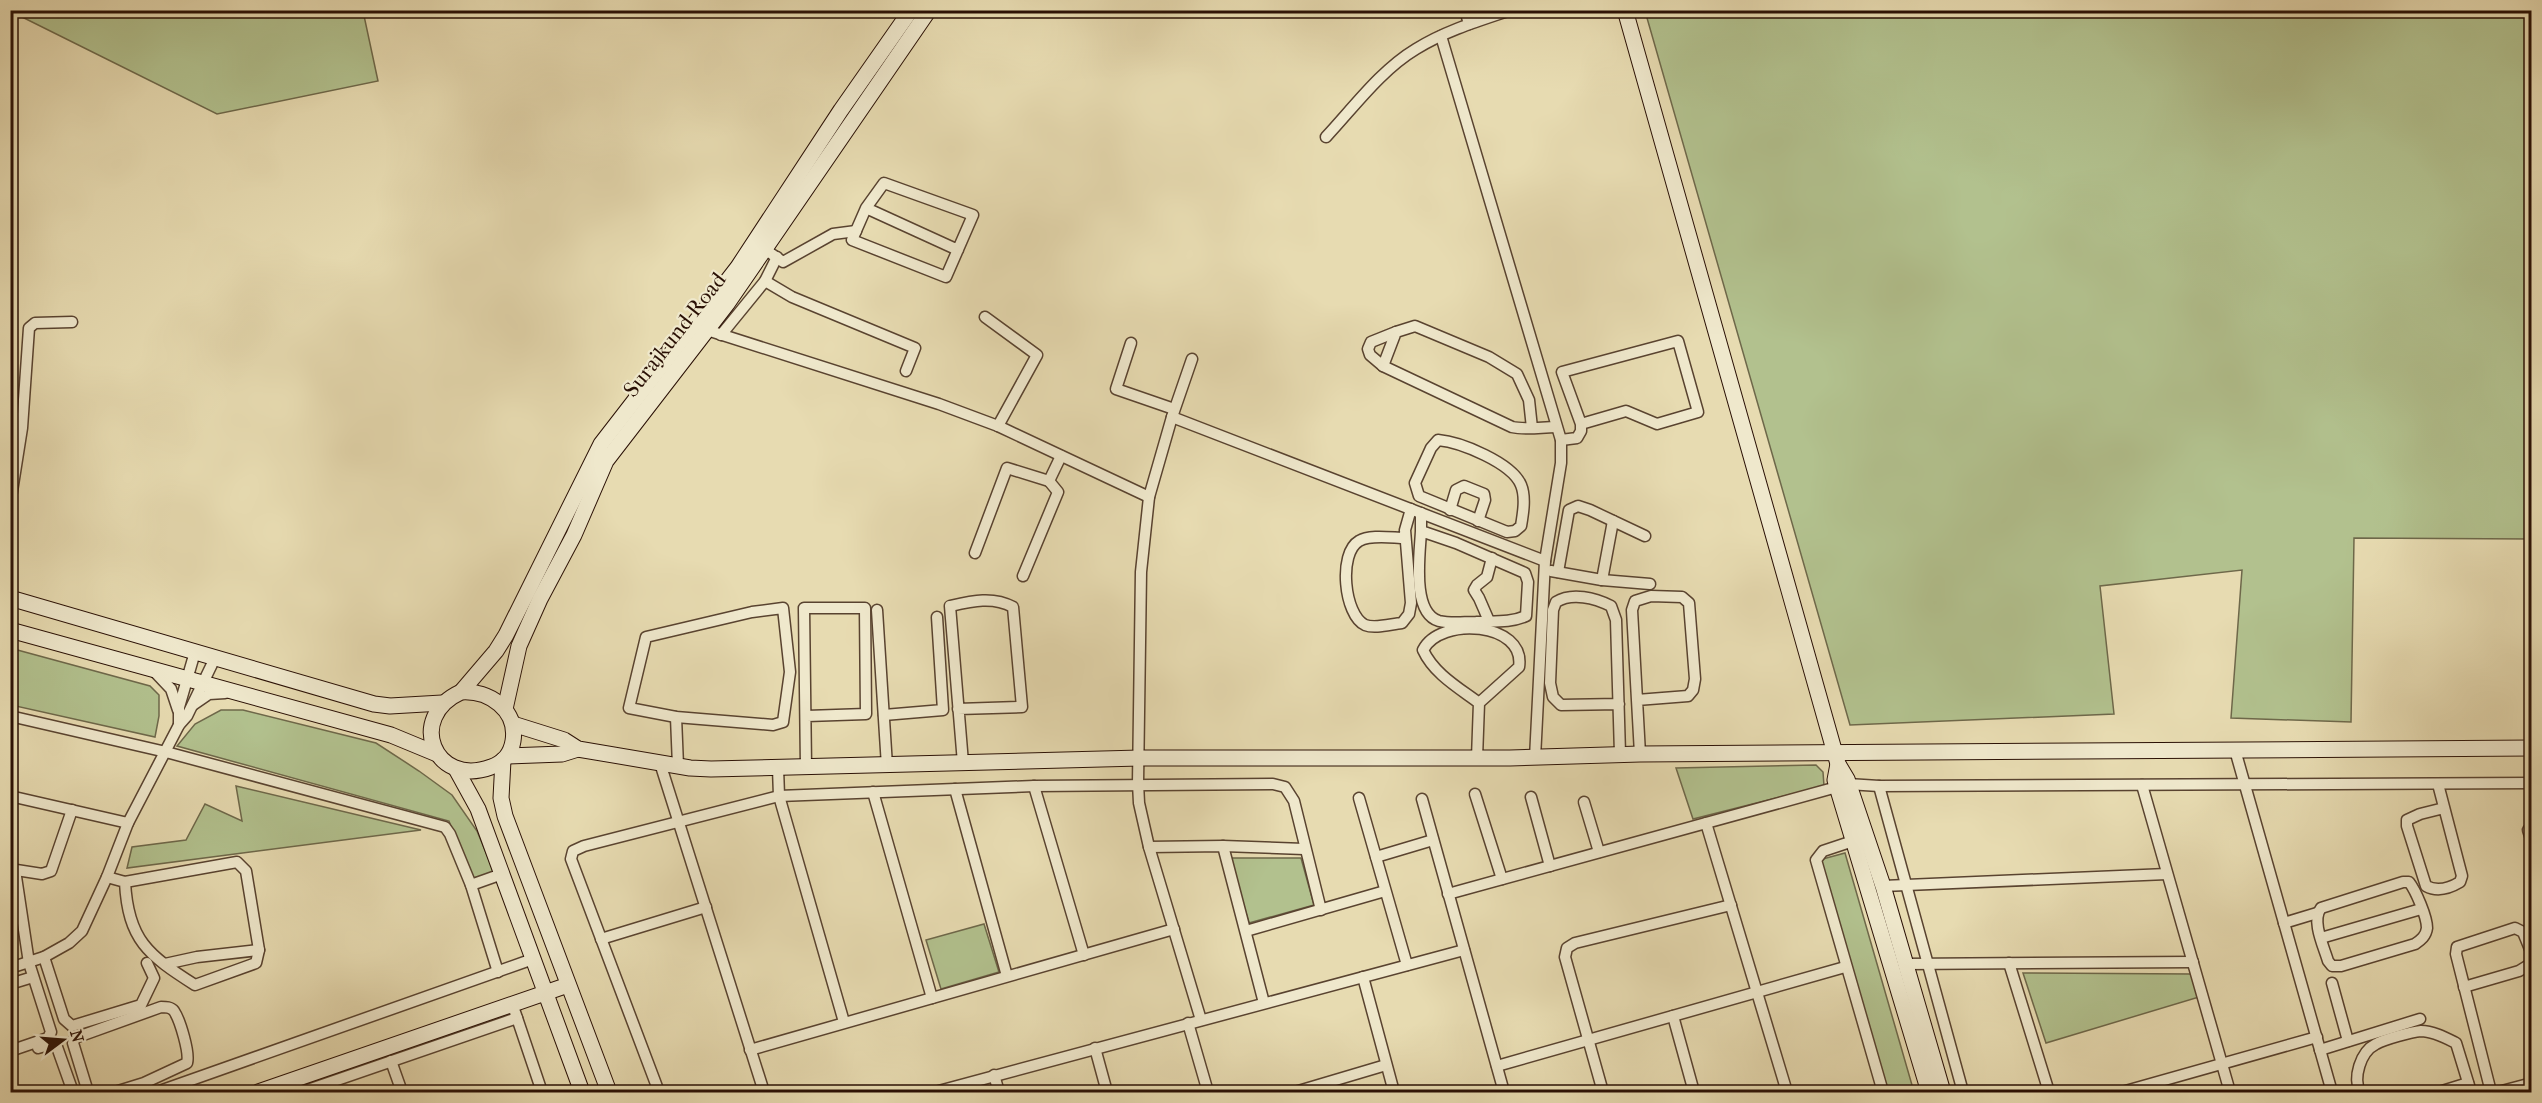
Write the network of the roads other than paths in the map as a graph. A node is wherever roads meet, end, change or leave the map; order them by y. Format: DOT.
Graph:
graph roads {
  1 [pos="911,10"];
  2 [pos="929,10"];
  3 [pos="1465,10"];
  4 [pos="1511,10"];
  5 [pos="1625,10"];
  6 [pos="1469,24"];
  7 [pos="1441,36"];
  8 [pos="1326,137"];
  9 [pos="866,208"];
  10 [pos="856,231"];
  11 [pos="958,250"];
  12 [pos="771,254"];
  13 [pos="765,281"];
  14 [pos="985,317"];
  15 [pos="72,322"];
  16 [pos="714,332"];
  17 [pos="1396,332"];
  18 [pos="1131,342"];
  19 [pos="1192,359"];
  20 [pos="1383,366"];
  21 [pos="906,370"];
  22 [pos="1173,413"];
  23 [pos="1581,424"];
  24 [pos="998,426"];
  25 [pos="1556,427"];
  26 [pos="1532,428"];
  27 [pos="1561,440"];
  28 [pos="1061,456"];
  29 [pos="1049,481"];
  30 [pos="1149,497"];
  31 [pos="10,504"];
  32 [pos="1450,510"];
  33 [pos="1416,511"];
  34 [pos="1466,516"];
  35 [pos="1478,521"];
  36 [pos="1613,521"];
  37 [pos="1462,529"];
  38 [pos="1421,531"];
  39 [pos="1645,536"];
  40 [pos="1405,538"];
  41 [pos="975,553"];
  42 [pos="1492,558"];
  43 [pos="1545,566"];
  44 [pos="1558,572"];
  45 [pos="1023,576"];
  46 [pos="1602,580"];
  47 [pos="1650,584"];
  48 [pos="10,598"];
  49 [pos="877,610"];
  50 [pos="937,617"];
  51 [pos="1489,621"];
  52 [pos="10,630"];
  53 [pos="195,652"];
  54 [pos="967,655"];
  55 [pos="954,656"];
  56 [pos="215,658"];
  57 [pos="153,670"];
  58 [pos="187,679"];
  59 [pos="203,683"];
  60 [pos="461,692"];
  61 [pos="235,693"];
  62 [pos="1637,699"];
  63 [pos="442,703"];
  64 [pos="1479,703"];
  65 [pos="1619,704"];
  66 [pos="190,707"];
  67 [pos="505,709"];
  68 [pos="958,709"];
  69 [pos="178,710"];
  70 [pos="884,715"];
  71 [pos="10,716"];
  72 [pos="807,716"];
  73 [pos="676,717"];
  74 [pos="513,724"];
  75 [pos="179,725"];
  76 [pos="2532,748"];
  77 [pos="578,749"];
  78 [pos="2235,750"];
  79 [pos="166,752"];
  80 [pos="437,754"];
  81 [pos="1620,754"];
  82 [pos="1640,754"];
  83 [pos="506,758"];
  84 [pos="1140,758"];
  85 [pos="1477,758"];
  86 [pos="1535,758"];
  87 [pos="1836,758"];
  88 [pos="660,763"];
  89 [pos="963,763"];
  90 [pos="678,766"];
  91 [pos="887,766"];
  92 [pos="806,767"];
  93 [pos="777,768"];
  94 [pos="456,769"];
  95 [pos="1138,783"];
  96 [pos="2532,783"];
  97 [pos="2438,784"];
  98 [pos="1842,785"];
  99 [pos="2142,785"];
  100 [pos="2245,785"];
  101 [pos="1034,786"];
  102 [pos="1879,786"];
  103 [pos="954,789"];
  104 [pos="873,792"];
  105 [pos="1475,794"];
  106 [pos="10,796"];
  107 [pos="779,796"];
  108 [pos="1531,797"];
  109 [pos="1359,798"];
  110 [pos="1422,799"];
  111 [pos="1584,802"];
  112 [pos="2444,808"];
  113 [pos="72,810"];
  114 [pos="679,821"];
  115 [pos="128,823"];
  116 [pos="1706,823"];
  117 [pos="2532,825"];
  118 [pos="1433,840"];
  119 [pos="1853,841"];
  120 [pos="2532,843"];
  121 [pos="1222,846"];
  122 [pos="1149,847"];
  123 [pos="1304,849"];
  124 [pos="1599,852"];
  125 [pos="1376,857"];
  126 [pos="1550,866"];
  127 [pos="13,869"];
  128 [pos="502,874"];
  129 [pos="2167,874"];
  130 [pos="107,877"];
  131 [pos="1502,879"];
  132 [pos="126,882"];
  133 [pos="1904,884"];
  134 [pos="471,885"];
  135 [pos="1883,886"];
  136 [pos="1385,891"];
  137 [pos="1449,894"];
  138 [pos="1731,904"];
  139 [pos="706,907"];
  140 [pos="1321,909"];
  141 [pos="2421,909"];
  142 [pos="2317,913"];
  143 [pos="2284,923"];
  144 [pos="1174,929"];
  145 [pos="1246,931"];
  146 [pos="2322,938"];
  147 [pos="601,939"];
  148 [pos="259,950"];
  149 [pos="1464,950"];
  150 [pos="2532,954"];
  151 [pos="1084,955"];
  152 [pos="44,957"];
  153 [pos="533,959"];
  154 [pos="2193,962"];
  155 [pos="29,963"];
  156 [pos="147,963"];
  157 [pos="2009,963"];
  158 [pos="2532,963"];
  159 [pos="165,964"];
  160 [pos="1906,964"];
  161 [pos="1926,964"];
  162 [pos="1407,965"];
  163 [pos="1845,967"];
  164 [pos="10,968"];
  165 [pos="498,972"];
  166 [pos="1007,976"];
  167 [pos="33,977"];
  168 [pos="1363,977"];
  169 [pos="2332,983"];
  170 [pos="10,984"];
  171 [pos="568,985"];
  172 [pos="2464,987"];
  173 [pos="1757,992"];
  174 [pos="545,993"];
  175 [pos="932,998"];
  176 [pos="1264,1003"];
  177 [pos="515,1011"];
  178 [pos="1674,1016"];
  179 [pos="2420,1019"];
  180 [pos="1201,1020"];
  181 [pos="844,1023"];
  182 [pos="1188,1023"];
  183 [pos="2316,1037"];
  184 [pos="1588,1040"];
  185 [pos="2348,1041"];
  186 [pos="1095,1048"];
  187 [pos="10,1050"];
  188 [pos="750,1050"];
  189 [pos="2320,1050"];
  190 [pos="10,1057"];
  191 [pos="1953,1058"];
  192 [pos="391,1061"];
  193 [pos="1934,1062"];
  194 [pos="2222,1064"];
  195 [pos="1386,1065"];
  196 [pos="1497,1066"];
  197 [pos="994,1075"];
  198 [pos="2532,1083"];
  199 [pos="146,1088"];
  200 [pos="2469,1088"];
  201 [pos="73,1092"];
  202 [pos="88,1092"];
  203 [pos="115,1092"];
  204 [pos="157,1092"];
  205 [pos="258,1092"];
  206 [pos="302,1092"];
  207 [pos="402,1092"];
  208 [pos="542,1092"];
  209 [pos="582,1092"];
  210 [pos="609,1092"];
  211 [pos="659,1092"];
  212 [pos="764,1092"];
  213 [pos="934,1092"];
  214 [pos="999,1092"];
  215 [pos="1107,1092"];
  216 [pos="1208,1092"];
  217 [pos="1295,1092"];
  218 [pos="1394,1092"];
  219 [pos="1504,1092"];
  220 [pos="1603,1092"];
  221 [pos="1694,1092"];
  222 [pos="1787,1092"];
  223 [pos="1883,1092"];
  224 [pos="1929,1092"];
  225 [pos="1943,1092"];
  226 [pos="1963,1092"];
  227 [pos="2049,1092"];
  228 [pos="2122,1092"];
  229 [pos="2230,1092"];
  230 [pos="2332,1092"];
  231 [pos="2360,1092"];
  232 [pos="2439,1092"];
  233 [pos="2492,1092"];
  234 [pos="2498,1092"];
  1 -- 60 [label="street, Surajkund Road"];
  2 -- 12 [label="street, Surajkund Road"];
  3 -- 6 [label="street"];
  4 -- 6 [label="street"];
  5 -- 87 [label="street"];
  6 -- 7 [label="street"];
  7 -- 8 [label="street"];
  7 -- 25 [label="street"];
  9 -- 10 [label="street"];
  9 -- 11 [label="street"];
  9 -- 11 [label="street"];
  10 -- 11 [label="street"];
  10 -- 12 [label="street"];
  12 -- 13 [label="street"];
  12 -- 16 [label="street, Surajkund Road"];
  13 -- 16 [label="street"];
  13 -- 21 [label="street"];
  14 -- 24 [label="street"];
  15 -- 31 [label="street"];
  16 -- 24 [label="street"];
  16 -- 67 [label="street, Surajkund Road"];
  17 -- 20 [label="street"];
  17 -- 20 [label="street"];
  17 -- 26 [label="street"];
  18 -- 22 [label="street"];
  19 -- 22 [label="street"];
  20 -- 26 [label="street"];
  22 -- 30 [label="street"];
  22 -- 33 [label="street"];
  23 -- 23 [label="street"];
  23 -- 27 [label="street"];
  24 -- 28 [label="street"];
  25 -- 26 [label="street"];
  25 -- 27 [label="street"];
  27 -- 43 [label="street"];
  28 -- 29 [label="street"];
  28 -- 30 [label="street"];
  29 -- 41 [label="street"];
  29 -- 45 [label="street"];
  30 -- 84 [label="street"];
  32 -- 34 [label="street"];
  32 -- 35 [label="street"];
  32 -- 35 [label="street"];
  33 -- 37 [label="street"];
  33 -- 38 [label="street"];
  33 -- 40 [label="street"];
  34 -- 35 [label="street"];
  34 -- 37 [label="street"];
  36 -- 39 [label="street"];
  36 -- 44 [label="street"];
  36 -- 46 [label="street"];
  37 -- 43 [label="street"];
  38 -- 42 [label="street"];
  38 -- 51 [label="street"];
  40 -- 40 [label="street"];
  42 -- 51 [label="street"];
  42 -- 51 [label="street"];
  43 -- 44 [label="street"];
  43 -- 86 [label="street"];
  44 -- 46 [label="street"];
  46 -- 47 [label="street"];
  48 -- 53 [label="street"];
  49 -- 70 [label="street"];
  50 -- 70 [label="street"];
  52 -- 57 [label="street"];
  53 -- 56 [label="street"];
  53 -- 58 [label="street"];
  54 -- 55 [label="street"];
  55 -- 68 [label="street"];
  55 -- 68 [label="street"];
  56 -- 59 [label="street"];
  56 -- 63 [label="street"];
  57 -- 58 [label="street"];
  57 -- 69 [label="street"];
  58 -- 59 [label="street"];
  58 -- 69 [label="street"];
  59 -- 61 [label="street"];
  59 -- 66 [label="street"];
  60 -- 63 [label="street"];
  60 -- 67 [label="street"];
  61 -- 66 [label="street"];
  61 -- 80 [label="street"];
  62 -- 62 [label="street"];
  62 -- 82 [label="street"];
  63 -- 80 [label="street"];
  64 -- 64 [label="street"];
  64 -- 85 [label="street"];
  65 -- 65 [label="street"];
  65 -- 81 [label="street"];
  66 -- 75 [label="street"];
  67 -- 74 [label="street"];
  68 -- 89 [label="street"];
  69 -- 75 [label="street"];
  70 -- 91 [label="street"];
  71 -- 79 [label="street"];
  72 -- 72 [label="street"];
  72 -- 92 [label="street"];
  73 -- 73 [label="street"];
  73 -- 90 [label="street"];
  74 -- 77 [label="street"];
  74 -- 83 [label="street"];
  75 -- 79 [label="street"];
  76 -- 78 [label="street"];
  77 -- 83 [label="street"];
  77 -- 88 [label="street"];
  78 -- 87 [label="street"];
  78 -- 100 [label="street"];
  79 -- 115 [label="street"];
  79 -- 134 [label="street"];
  80 -- 94 [label="street"];
  81 -- 82 [label="street"];
  81 -- 86 [label="street"];
  82 -- 87 [label="street"];
  83 -- 94 [label="street"];
  83 -- 171 [label="street"];
  84 -- 85 [label="street"];
  84 -- 89 [label="street"];
  84 -- 95 [label="street"];
  85 -- 86 [label="street"];
  87 -- 98 [label="street"];
  88 -- 90 [label="street"];
  88 -- 114 [label="street"];
  89 -- 91 [label="street"];
  90 -- 93 [label="street"];
  91 -- 92 [label="street"];
  92 -- 93 [label="street"];
  93 -- 107 [label="street"];
  94 -- 128 [label="street"];
  95 -- 101 [label="street"];
  95 -- 122 [label="street"];
  95 -- 123 [label="street"];
  96 -- 97 [label="street"];
  97 -- 100 [label="street"];
  97 -- 112 [label="street"];
  98 -- 102 [label="street"];
  98 -- 116 [label="street"];
  98 -- 119 [label="street"];
  98 -- 135 [label="street"];
  99 -- 100 [label="street"];
  99 -- 102 [label="street"];
  99 -- 129 [label="street"];
  100 -- 143 [label="street"];
  101 -- 103 [label="street"];
  101 -- 151 [label="street"];
  102 -- 133 [label="street"];
  103 -- 104 [label="street"];
  103 -- 166 [label="street"];
  104 -- 107 [label="street"];
  104 -- 175 [label="street"];
  105 -- 131 [label="street"];
  106 -- 113 [label="street"];
  107 -- 114 [label="street"];
  107 -- 181 [label="street"];
  108 -- 126 [label="street"];
  109 -- 125 [label="street"];
  110 -- 118 [label="street"];
  111 -- 124 [label="street"];
  112 -- 112 [label="street"];
  113 -- 115 [label="street"];
  113 -- 127 [label="street"];
  114 -- 139 [label="street"];
  114 -- 147 [label="street"];
  115 -- 130 [label="street"];
  116 -- 124 [label="street"];
  116 -- 138 [label="street"];
  117 -- 120 [label="street"];
  118 -- 125 [label="street"];
  118 -- 137 [label="street"];
  119 -- 163 [label="street"];
  119 -- 224 [label="street"];
  121 -- 122 [label="street"];
  121 -- 123 [label="street"];
  121 -- 145 [label="street"];
  122 -- 144 [label="street"];
  123 -- 140 [label="street"];
  124 -- 126 [label="street"];
  125 -- 136 [label="street"];
  126 -- 131 [label="street"];
  127 -- 155 [label="street"];
  128 -- 134 [label="street"];
  128 -- 153 [label="street"];
  129 -- 133 [label="street"];
  129 -- 154 [label="street"];
  130 -- 132 [label="street"];
  130 -- 152 [label="street"];
  131 -- 137 [label="street"];
  132 -- 148 [label="street"];
  132 -- 159 [label="street"];
  133 -- 135 [label="street"];
  133 -- 161 [label="street"];
  134 -- 165 [label="street"];
  135 -- 160 [label="street"];
  136 -- 140 [label="street"];
  136 -- 162 [label="street"];
  137 -- 149 [label="street"];
  138 -- 173 [label="street"];
  138 -- 184 [label="street"];
  139 -- 147 [label="street"];
  139 -- 188 [label="street"];
  140 -- 145 [label="street"];
  141 -- 142 [label="street"];
  141 -- 146 [label="street"];
  141 -- 146 [label="street"];
  142 -- 143 [label="street"];
  142 -- 146 [label="street"];
  143 -- 183 [label="street"];
  144 -- 151 [label="street"];
  144 -- 180 [label="street"];
  145 -- 176 [label="street"];
  147 -- 211 [label="street"];
  148 -- 159 [label="street"];
  148 -- 159 [label="street"];
  149 -- 162 [label="street"];
  149 -- 196 [label="street"];
  150 -- 172 [label="street"];
  151 -- 166 [label="street"];
  152 -- 155 [label="street"];
  152 -- 156 [label="street"];
  153 -- 165 [label="street"];
  153 -- 174 [label="street"];
  154 -- 157 [label="street"];
  154 -- 194 [label="street"];
  155 -- 164 [label="street"];
  155 -- 167 [label="street"];
  157 -- 161 [label="street"];
  157 -- 227 [label="street"];
  158 -- 172 [label="street"];
  160 -- 161 [label="street"];
  160 -- 193 [label="street"];
  161 -- 191 [label="street"];
  162 -- 168 [label="street"];
  163 -- 173 [label="street"];
  163 -- 223 [label="street"];
  165 -- 204 [label="street"];
  166 -- 175 [label="street"];
  167 -- 170 [label="street"];
  167 -- 187 [label="street"];
  168 -- 176 [label="street"];
  168 -- 195 [label="street"];
  169 -- 185 [label="street"];
  171 -- 174 [label="street"];
  171 -- 210 [label="street"];
  172 -- 233 [label="street"];
  173 -- 178 [label="street"];
  173 -- 222 [label="street"];
  174 -- 177 [label="street"];
  174 -- 209 [label="street"];
  175 -- 181 [label="street"];
  176 -- 180 [label="street"];
  177 -- 192 [label="street"];
  177 -- 205 [label="street"];
  177 -- 208 [label="street"];
  178 -- 184 [label="street"];
  178 -- 221 [label="street"];
  179 -- 185 [label="street"];
  180 -- 182 [label="street"];
  181 -- 188 [label="street"];
  182 -- 186 [label="street"];
  182 -- 216 [label="street"];
  183 -- 189 [label="street"];
  183 -- 194 [label="street"];
  184 -- 196 [label="street"];
  184 -- 220 [label="street"];
  185 -- 189 [label="street"];
  186 -- 197 [label="street"];
  186 -- 215 [label="street"];
  188 -- 212 [label="street"];
  189 -- 230 [label="street"];
  190 -- 201 [label="street"];
  191 -- 193 [label="street"];
  191 -- 226 [label="street"];
  192 -- 206 [label="street"];
  192 -- 207 [label="street"];
  193 -- 225 [label="street"];
  194 -- 228 [label="street"];
  194 -- 229 [label="street"];
  195 -- 217 [label="street"];
  195 -- 218 [label="street"];
  196 -- 219 [label="street"];
  197 -- 213 [label="street"];
  197 -- 214 [label="street"];
  198 -- 234 [label="street"];
  199 -- 202 [label="street"];
  199 -- 203 [label="street"];
  200 -- 231 [label="street"];
  200 -- 232 [label="street"];
}
